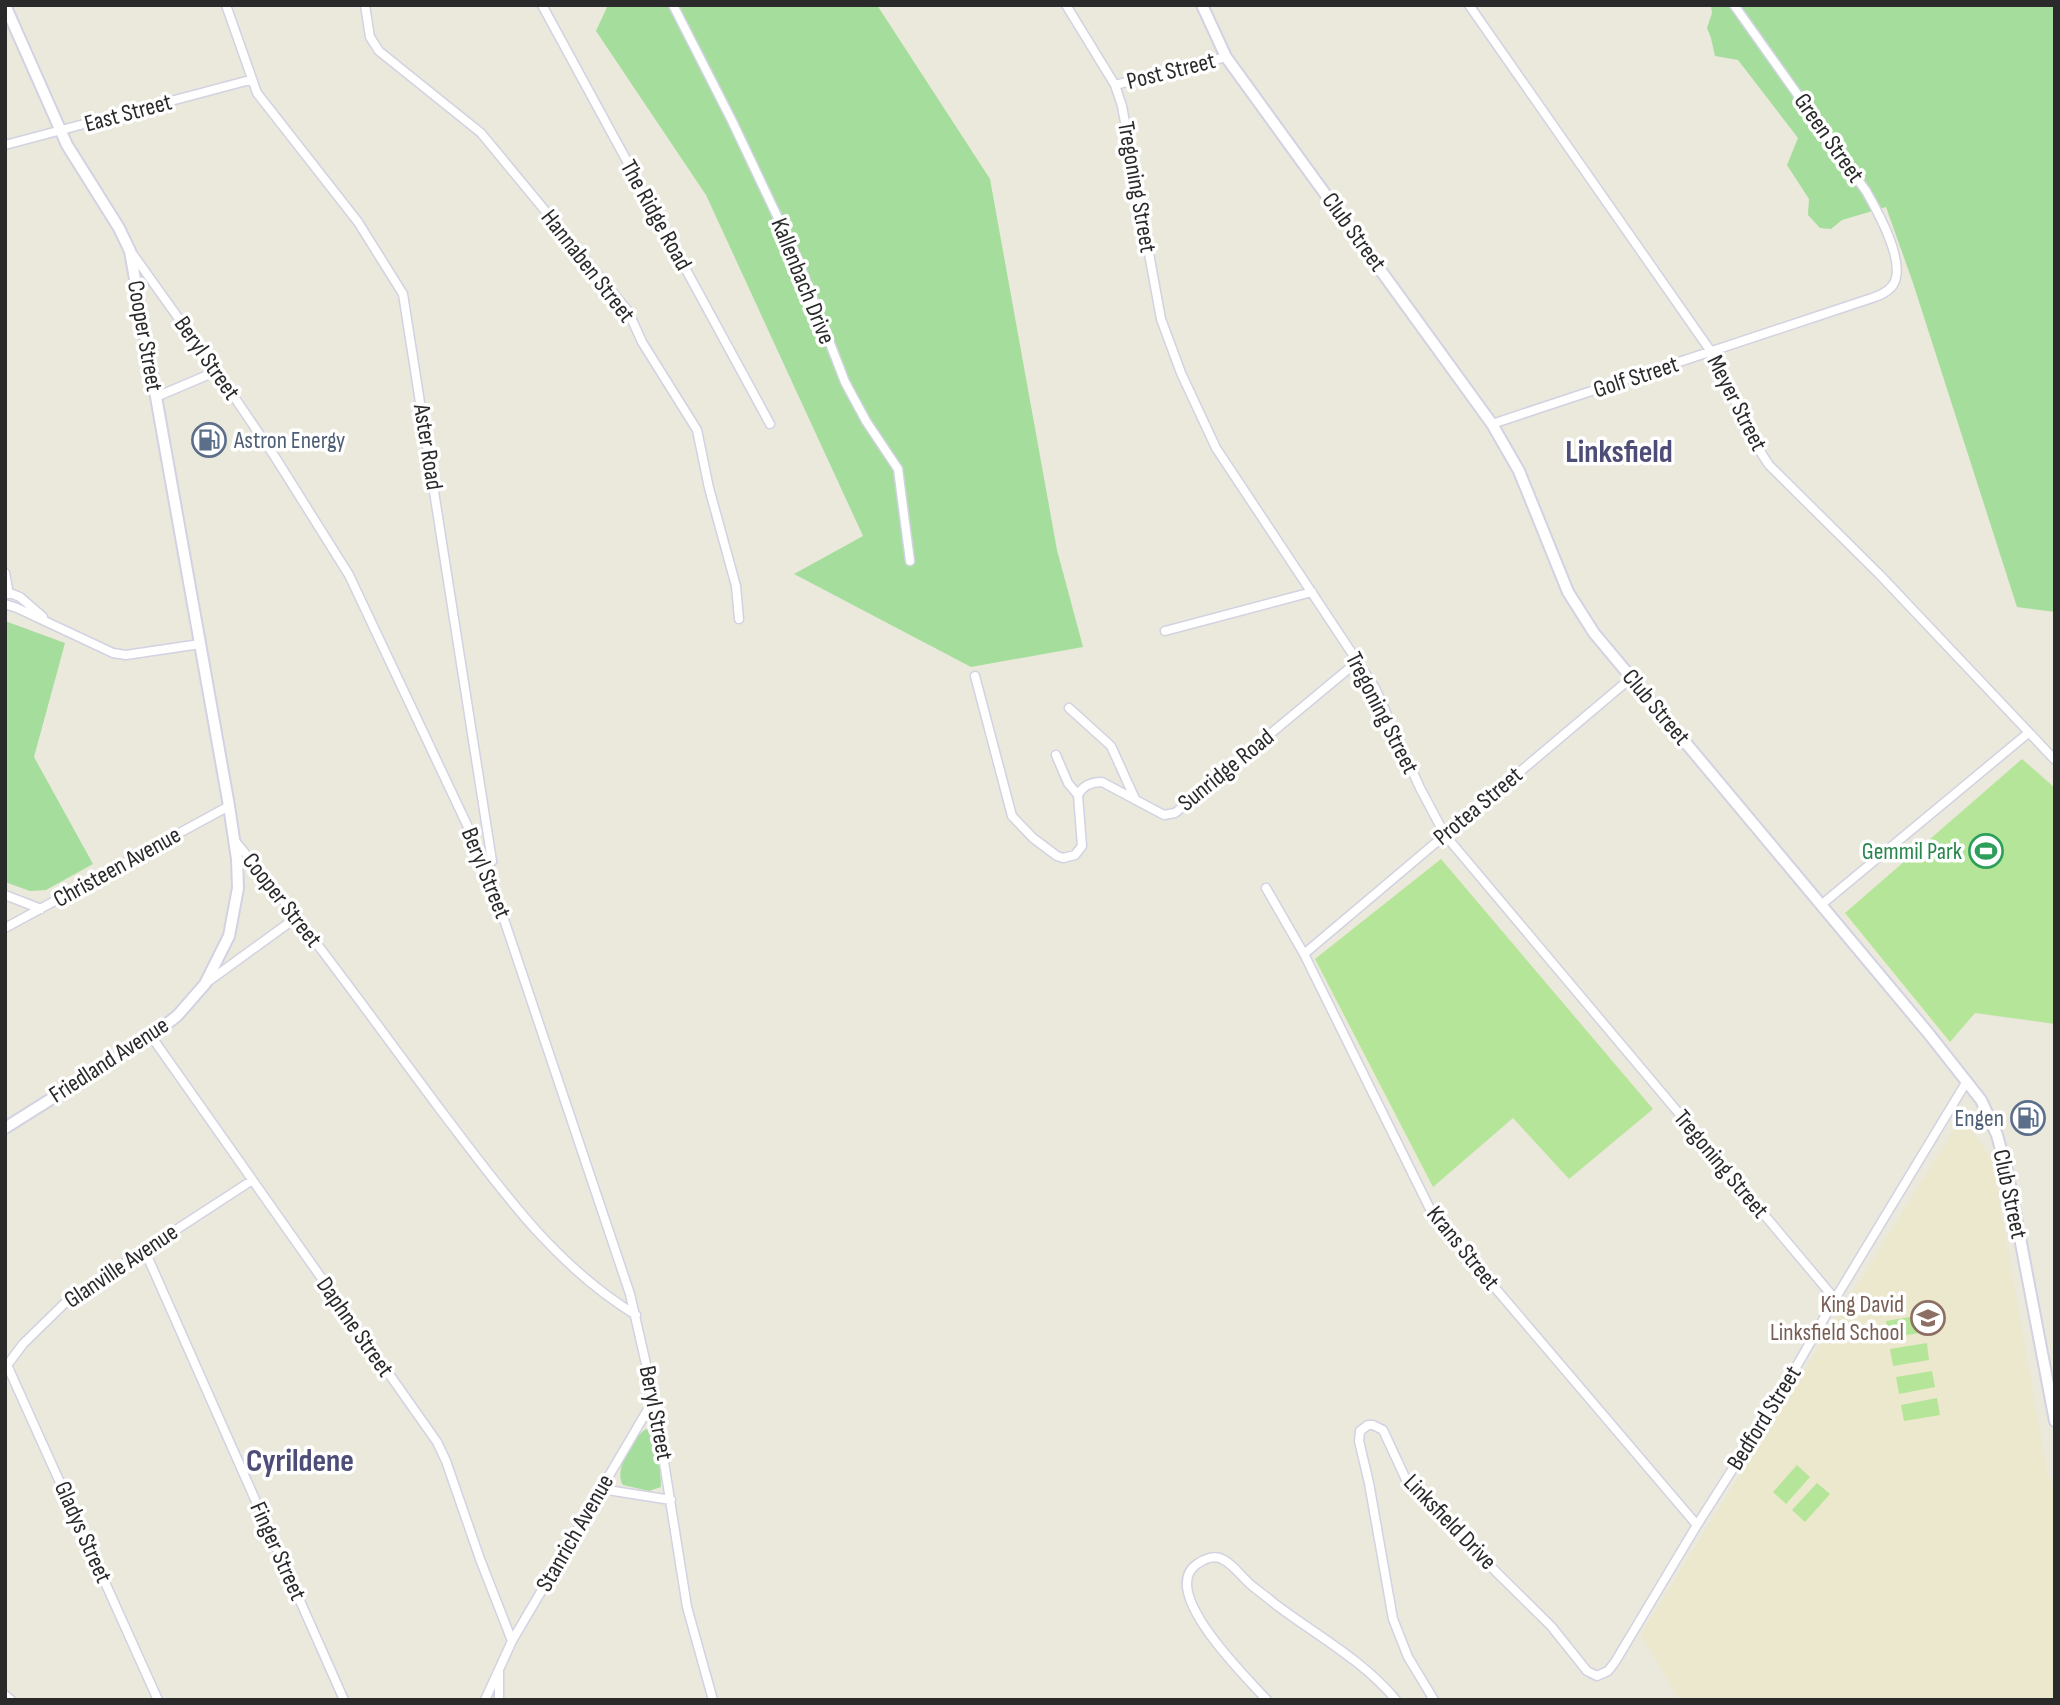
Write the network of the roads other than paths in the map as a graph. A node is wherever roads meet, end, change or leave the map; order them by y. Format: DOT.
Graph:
graph roads {
  1 [pos="5,5"];
  2 [pos="226,5"];
  3 [pos="365,5"];
  4 [pos="542,5"];
  5 [pos="673,5"];
  6 [pos="1066,5"];
  7 [pos="1202,5"];
  8 [pos="1469,5"];
  9 [pos="1734,5"];
  10 [pos="1227,57"];
  11 [pos="250,80"];
  12 [pos="1115,85"];
  13 [pos="60,130"];
  14 [pos="5,145"];
  15 [pos="130,251"];
  16 [pos="1894,282"];
  17 [pos="1712,353"];
  18 [pos="217,371"];
  19 [pos="156,397"];
  20 [pos="770,424"];
  21 [pos="1492,424"];
  22 [pos="910,561"];
  23 [pos="5,573"];
  24 [pos="7,591"];
  25 [pos="1312,592"];
  26 [pos="7,605"];
  27 [pos="739,619"];
  28 [pos="48,622"];
  29 [pos="1165,631"];
  30 [pos="200,643"];
  31 [pos="1358,661"];
  32 [pos="975,676"];
  33 [pos="1630,678"];
  34 [pos="1069,708"];
  35 [pos="2027,734"];
  36 [pos="1056,755"];
  37 [pos="2055,760"];
  38 [pos="1078,795"];
  39 [pos="1135,799"];
  40 [pos="229,806"];
  41 [pos="1445,835"];
  42 [pos="235,841"];
  43 [pos="489,862"];
  44 [pos="1266,888"];
  45 [pos="5,895"];
  46 [pos="1821,905"];
  47 [pos="41,909"];
  48 [pos="297,917"];
  49 [pos="5,928"];
  50 [pos="1304,954"];
  51 [pos="205,984"];
  52 [pos="151,1037"];
  53 [pos="1967,1081"];
  54 [pos="5,1128"];
  55 [pos="251,1181"];
  56 [pos="144,1249"];
  57 [pos="1835,1299"];
  58 [pos="636,1315"];
  59 [pos="6,1366"];
  60 [pos="654,1399"];
  61 [pos="2055,1420"];
  62 [pos="601,1489"];
  63 [pos="671,1500"];
  64 [pos="1697,1525"];
  65 [pos="512,1641"];
  66 [pos="499,1669"];
  67 [pos="1597,1676"];
  68 [pos="5,1695"];
  69 [pos="11,1700"];
  70 [pos="158,1700"];
  71 [pos="344,1700"];
  72 [pos="485,1700"];
  73 [pos="499,1700"];
  74 [pos="713,1700"];
  75 [pos="1267,1700"];
  76 [pos="1396,1700"];
  77 [pos="1434,1700"];
  1 -- 13 [label="main road, Beryl Street"];
  2 -- 11 [label="street, Aster Road"];
  3 -- 27 [label="street, Hannaben Street"];
  4 -- 20 [label="street, The Ridge Road"];
  5 -- 22 [label="street, Kallenbach Drive"];
  6 -- 12 [label="street, Tregoning Street"];
  7 -- 10 [label="main road, Club Street"];
  8 -- 17 [label="street, Meyer Street"];
  9 -- 16 [label="street, Green Street"];
  10 -- 12 [label="street, Post Street"];
  10 -- 21 [label="main road, Club Street"];
  11 -- 13 [label="street, East Street"];
  11 -- 43 [label="street, Aster Road"];
  12 -- 25 [label="street, Tregoning Street"];
  13 -- 14 [label="street, East Street"];
  13 -- 15 [label="main road, Beryl Street"];
  15 -- 18 [label="street, Beryl Street"];
  15 -- 19 [label="main road, Cooper Street"];
  16 -- 17 [label="street, Golf Street"];
  17 -- 21 [label="street, Golf Street"];
  17 -- 35 [label="street, Meyer Street"];
  18 -- 19 [label="street"];
  18 -- 43 [label="street, Beryl Street"];
  19 -- 30 [label="main road, Cooper Street"];
  21 -- 33 [label="main road, Club Street"];
  23 -- 24 [label="street"];
  24 -- 26 [label="street"];
  24 -- 28 [label="street"];
  25 -- 29 [label="street"];
  25 -- 31 [label="street, Tregoning Street"];
  26 -- 28 [label="street"];
  28 -- 30 [label="street"];
  30 -- 40 [label="main road, Cooper Street"];
  31 -- 39 [label="street, Sunridge Road"];
  31 -- 41 [label="street, Tregoning Street"];
  32 -- 38 [label="street"];
  33 -- 41 [label="street, Protea Street"];
  33 -- 46 [label="main road, Club Street"];
  34 -- 39 [label="street"];
  35 -- 37 [label="street, Meyer Street"];
  35 -- 46 [label="street"];
  36 -- 38 [label="street"];
  38 -- 39 [label="street, Sunridge Road"];
  40 -- 42 [label="main road, Cooper Street"];
  40 -- 47 [label="street, Christeen Avenue"];
  41 -- 50 [label="street, Protea Street"];
  41 -- 57 [label="street, Tregoning Street"];
  42 -- 48 [label="street, Cooper Street"];
  42 -- 51 [label="main road, Friedland Avenue"];
  43 -- 58 [label="street, Beryl Street"];
  44 -- 50 [label="street, Krans Street"];
  45 -- 47 [label="street"];
  46 -- 53 [label="main road, Club Street"];
  47 -- 49 [label="street, Christeen Avenue"];
  48 -- 51 [label="street, Friedland Avenue"];
  48 -- 58 [label="street, Cooper Street"];
  50 -- 64 [label="street, Krans Street"];
  51 -- 52 [label="main road, Friedland Avenue"];
  52 -- 54 [label="main road, Friedland Avenue"];
  52 -- 55 [label="street, Daphne Street"];
  53 -- 57 [label="street, Bedford Street"];
  53 -- 61 [label="main road, Club Street"];
  55 -- 56 [label="street, Glanville Avenue"];
  55 -- 65 [label="street, Daphne Street"];
  56 -- 59 [label="street, Glanville Avenue"];
  56 -- 71 [label="street, Finger Street"];
  57 -- 64 [label="street, Bedford Street"];
  58 -- 60 [label="street, Beryl Street"];
  59 -- 70 [label="street, Gladys Street"];
  60 -- 62 [label="street, Stanrich Avenue"];
  60 -- 63 [label="street, Beryl Street"];
  62 -- 63 [label="street"];
  62 -- 65 [label="street, Stanrich Avenue"];
  63 -- 74 [label="street, Beryl Street"];
  64 -- 67 [label="street, Bedford Street"];
  65 -- 66 [label="street, Stanrich Avenue"];
  66 -- 72 [label="street, Stanrich Avenue"];
  66 -- 73 [label="street, Stanrich Avenue"];
  67 -- 77 [label="street, Linksfield Drive"];
  68 -- 69 [label="street"];
  75 -- 76 [label="street"];
}
